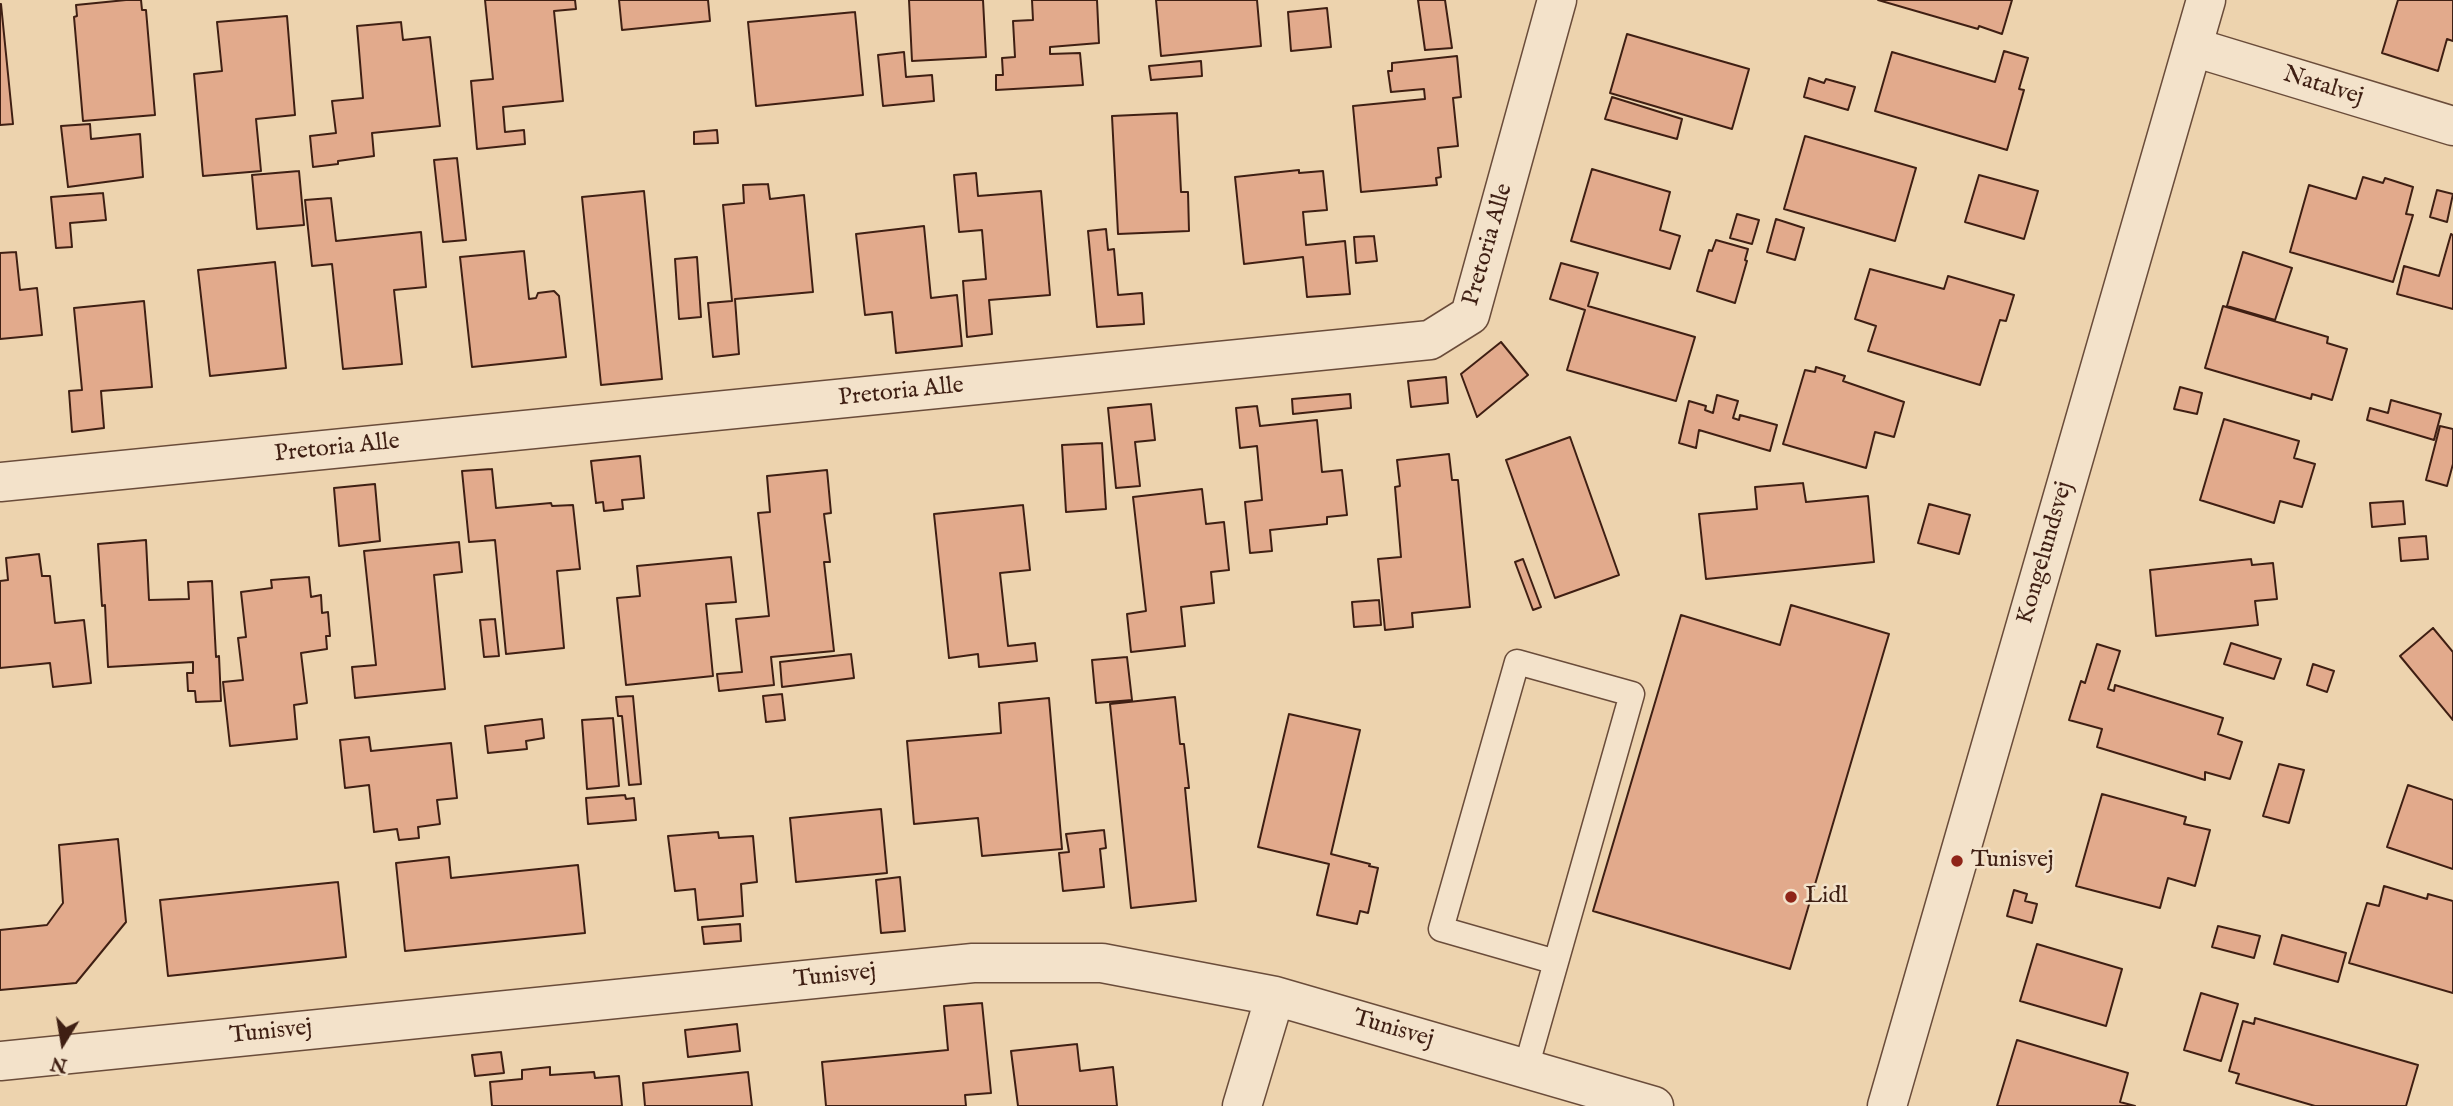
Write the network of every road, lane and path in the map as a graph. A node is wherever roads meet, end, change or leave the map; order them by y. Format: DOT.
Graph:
graph roads {
  1 [pos="1557,0"];
  2 [pos="2206,0"];
  3 [pos="2193,47"];
  4 [pos="2453,126"];
  5 [pos="0,482"];
  6 [pos="1556,962"];
  7 [pos="1275,996"];
  8 [pos="0,1061"];
  9 [pos="1526,1068"];
  10 [pos="1242,1106"];
  11 [pos="1654,1106"];
  12 [pos="1887,1106"];
  1 -- 5 [label="street, Pretoria Alle"];
  2 -- 3 [label="street, Kongelundsvej"];
  3 -- 4 [label="street, Natalvej"];
  3 -- 12 [label="street, Kongelundsvej"];
  6 -- 6 [label="lane"];
  6 -- 9 [label="lane"];
  7 -- 8 [label="street, Tunisvej"];
  7 -- 9 [label="street, Tunisvej"];
  7 -- 10 [label="street"];
  9 -- 11 [label="street, Tunisvej"];
}
